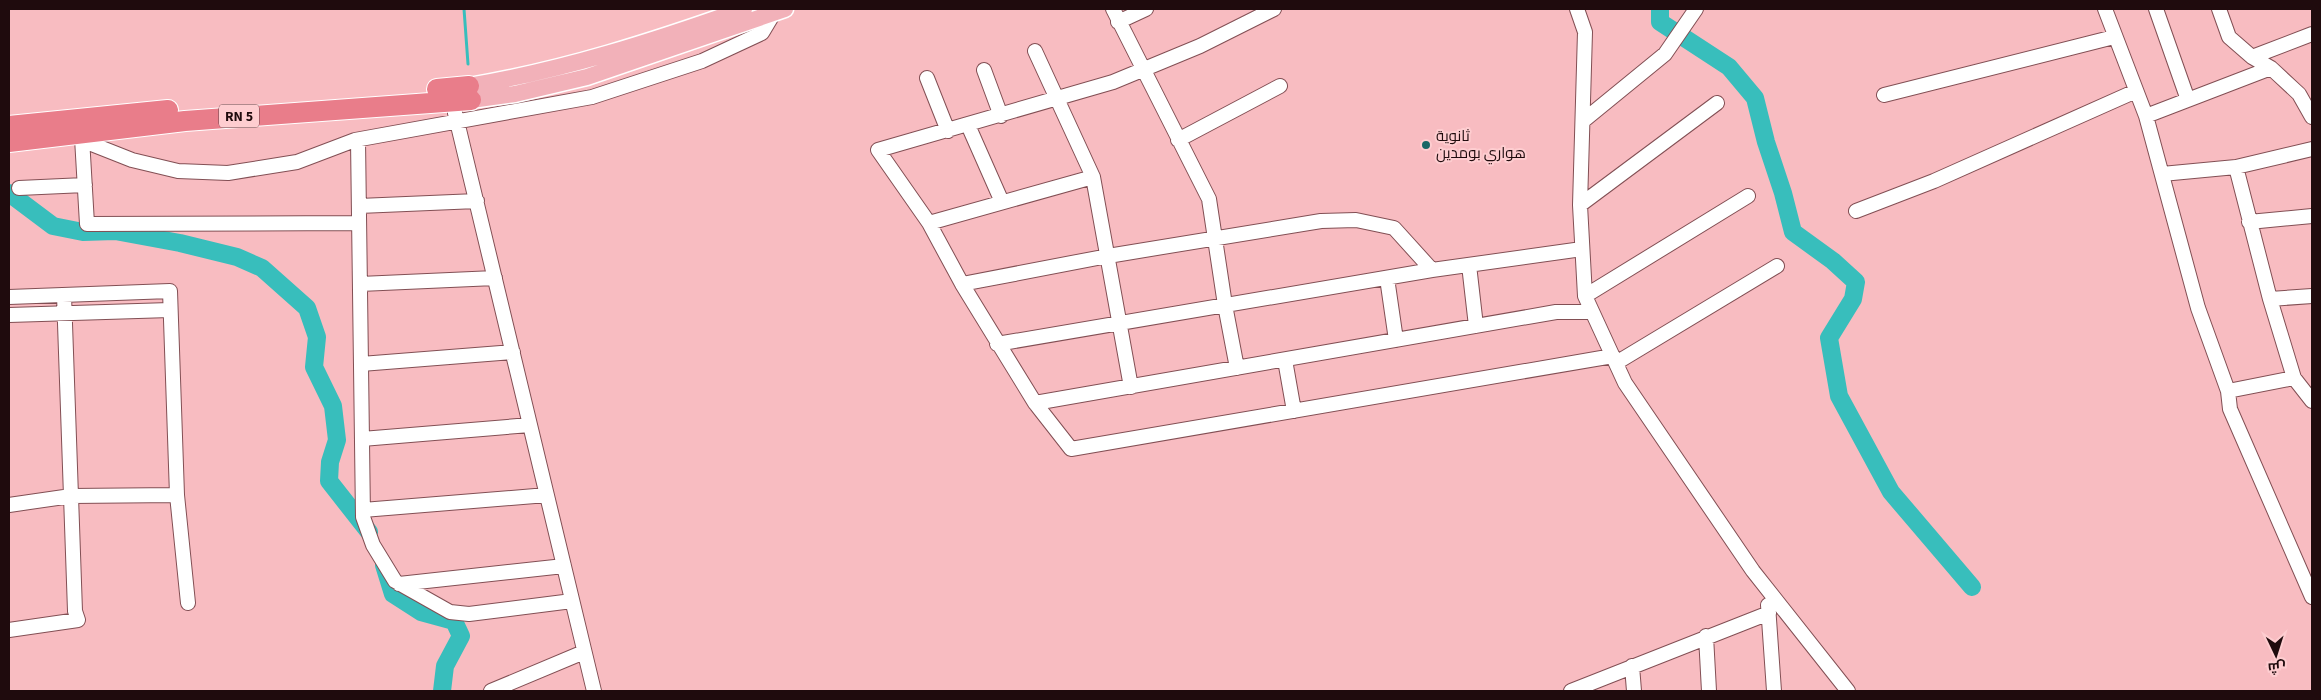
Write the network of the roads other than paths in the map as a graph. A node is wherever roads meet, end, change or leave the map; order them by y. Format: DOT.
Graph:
graph roads {
  1 [pos="744,9"];
  2 [pos="1113,9"];
  3 [pos="1146,9"];
  4 [pos="1274,9"];
  5 [pos="1577,9"];
  6 [pos="1697,9"];
  7 [pos="2104,9"];
  8 [pos="2156,9"];
  9 [pos="2219,9"];
  10 [pos="779,11"];
  11 [pos="1118,22"];
  12 [pos="2312,34"];
  13 [pos="2114,36"];
  14 [pos="1034,51"];
  15 [pos="2252,57"];
  16 [pos="2272,68"];
  17 [pos="1142,69"];
  18 [pos="984,70"];
  19 [pos="928,78"];
  20 [pos="1280,86"];
  21 [pos="2136,91"];
  22 [pos="1884,95"];
  23 [pos="464,96"];
  24 [pos="1056,100"];
  25 [pos="2188,100"];
  26 [pos="1717,103"];
  27 [pos="1000,116"];
  28 [pos="2146,116"];
  29 [pos="2312,117"];
  30 [pos="458,121"];
  31 [pos="1583,121"];
  32 [pos="968,125"];
  33 [pos="9,126"];
  34 [pos="948,131"];
  35 [pos="79,136"];
  36 [pos="358,140"];
  37 [pos="1178,140"];
  38 [pos="9,142"];
  39 [pos="2312,148"];
  40 [pos="2236,167"];
  41 [pos="2162,174"];
  42 [pos="1093,177"];
  43 [pos="85,185"];
  44 [pos="19,188"];
  45 [pos="1748,196"];
  46 [pos="477,201"];
  47 [pos="1002,202"];
  48 [pos="1580,205"];
  49 [pos="359,206"];
  50 [pos="1856,211"];
  51 [pos="2312,216"];
  52 [pos="2250,222"];
  53 [pos="359,223"];
  54 [pos="929,223"];
  55 [pos="1216,238"];
  56 [pos="1582,249"];
  57 [pos="1108,256"];
  58 [pos="1469,265"];
  59 [pos="1777,266"];
  60 [pos="1432,270"];
  61 [pos="495,278"];
  62 [pos="1388,278"];
  63 [pos="360,284"];
  64 [pos="962,284"];
  65 [pos="64,295"];
  66 [pos="1585,296"];
  67 [pos="2312,296"];
  68 [pos="9,297"];
  69 [pos="2270,300"];
  70 [pos="1225,306"];
  71 [pos="170,310"];
  72 [pos="1592,312"];
  73 [pos="65,313"];
  74 [pos="9,315"];
  75 [pos="1120,323"];
  76 [pos="1476,326"];
  77 [pos="1396,340"];
  78 [pos="997,344"];
  79 [pos="513,352"];
  80 [pos="1614,359"];
  81 [pos="1286,360"];
  82 [pos="361,364"];
  83 [pos="1237,368"];
  84 [pos="2294,378"];
  85 [pos="1131,387"];
  86 [pos="2228,391"];
  87 [pos="2312,401"];
  88 [pos="1035,403"];
  89 [pos="1294,410"];
  90 [pos="530,426"];
  91 [pos="362,438"];
  92 [pos="177,495"];
  93 [pos="547,495"];
  94 [pos="71,496"];
  95 [pos="9,505"];
  96 [pos="362,510"];
  97 [pos="564,566"];
  98 [pos="400,584"];
  99 [pos="1767,590"];
  100 [pos="2312,597"];
  101 [pos="572,601"];
  102 [pos="188,603"];
  103 [pos="1769,613"];
  104 [pos="9,630"];
  105 [pos="1706,636"];
  106 [pos="584,652"];
  107 [pos="1632,666"];
  108 [pos="491,691"];
  109 [pos="594,691"];
  110 [pos="1570,691"];
  111 [pos="1634,691"];
  112 [pos="1709,691"];
  113 [pos="1774,691"];
  114 [pos="1848,691"];
  1 -- 23 [label="main road, RN 5"];
  2 -- 11 [label="street"];
  3 -- 11 [label="street"];
  4 -- 17 [label="street"];
  5 -- 31 [label="street"];
  6 -- 31 [label="street"];
  7 -- 13 [label="street"];
  8 -- 25 [label="street"];
  9 -- 15 [label="street"];
  10 -- 23 [label="main road, RN 5"];
  10 -- 30 [label="street"];
  11 -- 17 [label="street"];
  12 -- 15 [label="street"];
  13 -- 21 [label="street"];
  13 -- 22 [label="street"];
  14 -- 24 [label="street"];
  15 -- 16 [label="street"];
  16 -- 25 [label="street"];
  16 -- 29 [label="street"];
  17 -- 24 [label="street"];
  17 -- 37 [label="street"];
  18 -- 27 [label="street"];
  19 -- 34 [label="street"];
  20 -- 37 [label="street"];
  21 -- 28 [label="street"];
  21 -- 50 [label="street"];
  23 -- 30 [label="street"];
  23 -- 33 [label="highway, RN 5"];
  23 -- 35 [label="highway, RN 5"];
  24 -- 27 [label="street"];
  24 -- 42 [label="street"];
  25 -- 28 [label="street"];
  26 -- 48 [label="street"];
  27 -- 32 [label="street"];
  28 -- 41 [label="street"];
  30 -- 36 [label="street"];
  30 -- 46 [label="street"];
  31 -- 48 [label="street"];
  32 -- 34 [label="street"];
  32 -- 47 [label="street"];
  34 -- 54 [label="street"];
  35 -- 36 [label="street"];
  35 -- 38 [label="highway, RN 5"];
  35 -- 43 [label="street"];
  36 -- 49 [label="street"];
  37 -- 55 [label="street"];
  39 -- 40 [label="street"];
  40 -- 41 [label="street"];
  40 -- 52 [label="street"];
  41 -- 86 [label="street"];
  42 -- 47 [label="street"];
  42 -- 57 [label="street"];
  43 -- 44 [label="street"];
  43 -- 53 [label="street"];
  45 -- 66 [label="street"];
  46 -- 49 [label="street"];
  46 -- 61 [label="street"];
  47 -- 54 [label="street"];
  48 -- 56 [label="street"];
  49 -- 53 [label="street"];
  51 -- 52 [label="street"];
  52 -- 69 [label="street"];
  53 -- 63 [label="street"];
  54 -- 64 [label="street"];
  55 -- 57 [label="street"];
  55 -- 60 [label="street"];
  55 -- 70 [label="street"];
  56 -- 58 [label="street"];
  56 -- 66 [label="street"];
  57 -- 64 [label="street"];
  57 -- 75 [label="street"];
  58 -- 60 [label="street"];
  58 -- 76 [label="street"];
  59 -- 80 [label="street"];
  60 -- 62 [label="street"];
  61 -- 63 [label="street"];
  61 -- 79 [label="street"];
  62 -- 70 [label="street"];
  62 -- 77 [label="street"];
  63 -- 82 [label="street"];
  64 -- 78 [label="street"];
  65 -- 68 [label="street"];
  65 -- 71 [label="street"];
  65 -- 73 [label="street"];
  66 -- 72 [label="street"];
  67 -- 69 [label="street"];
  69 -- 84 [label="street"];
  70 -- 75 [label="street"];
  70 -- 83 [label="street"];
  71 -- 73 [label="street"];
  71 -- 92 [label="street"];
  72 -- 76 [label="street"];
  72 -- 80 [label="street"];
  73 -- 74 [label="street"];
  73 -- 94 [label="street"];
  75 -- 78 [label="street"];
  75 -- 85 [label="street"];
  76 -- 77 [label="street"];
  77 -- 81 [label="street"];
  78 -- 88 [label="street"];
  79 -- 82 [label="street"];
  79 -- 90 [label="street"];
  80 -- 89 [label="street"];
  80 -- 99 [label="street"];
  81 -- 83 [label="street"];
  81 -- 89 [label="street"];
  82 -- 91 [label="street"];
  83 -- 85 [label="street"];
  84 -- 86 [label="street"];
  84 -- 87 [label="street"];
  85 -- 88 [label="street"];
  86 -- 100 [label="street"];
  88 -- 89 [label="street"];
  90 -- 91 [label="street"];
  90 -- 93 [label="street"];
  91 -- 96 [label="street"];
  92 -- 94 [label="street"];
  92 -- 102 [label="street"];
  93 -- 96 [label="street"];
  93 -- 97 [label="street"];
  94 -- 95 [label="street"];
  94 -- 104 [label="street"];
  96 -- 98 [label="street"];
  97 -- 98 [label="street"];
  97 -- 101 [label="street"];
  98 -- 101 [label="street"];
  99 -- 103 [label="street"];
  99 -- 114 [label="street"];
  101 -- 106 [label="street"];
  103 -- 105 [label="street"];
  103 -- 113 [label="street"];
  105 -- 107 [label="street"];
  105 -- 112 [label="street"];
  106 -- 108 [label="street"];
  106 -- 109 [label="street"];
  107 -- 110 [label="street"];
  107 -- 111 [label="street"];
}
